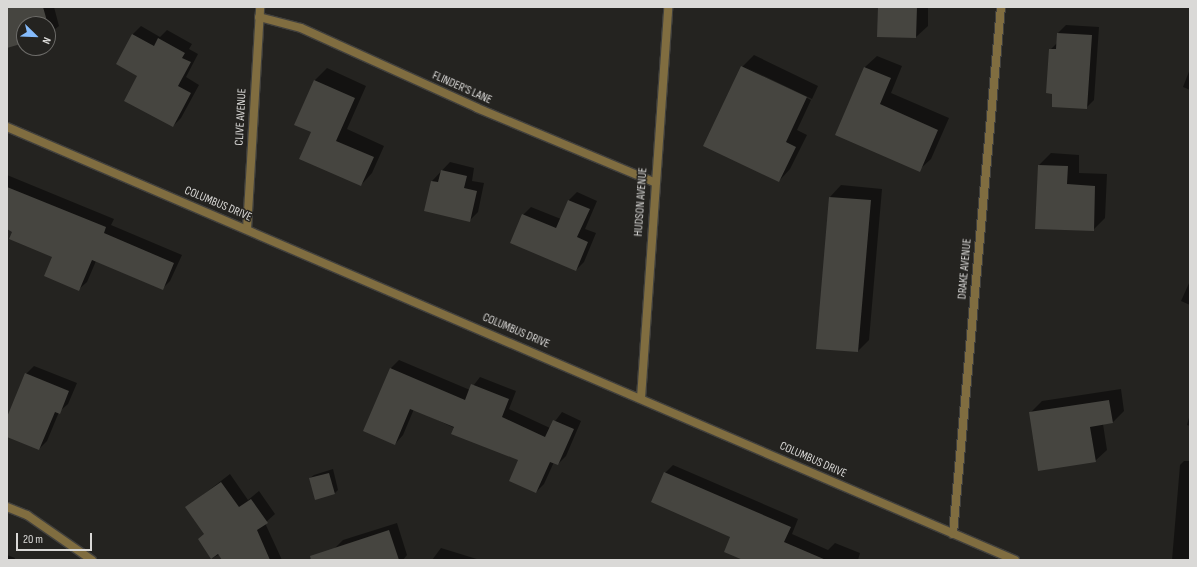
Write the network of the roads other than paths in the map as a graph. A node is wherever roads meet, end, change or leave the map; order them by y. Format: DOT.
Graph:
graph roads {
  1 [pos="260,7"];
  2 [pos="668,7"];
  3 [pos="1001,7"];
  4 [pos="259,17"];
  5 [pos="7,127"];
  6 [pos="654,182"];
  7 [pos="247,229"];
  8 [pos="641,398"];
  9 [pos="7,507"];
  10 [pos="953,534"];
  11 [pos="92,560"];
  12 [pos="1015,560"];
  1 -- 4 [label="street, CLIVE AVENUE"];
  2 -- 6 [label="street, HUDSON AVENUE"];
  3 -- 10 [label="street, DRAKE AVENUE"];
  4 -- 6 [label="street, FLINDER'S LANE"];
  4 -- 7 [label="street, CLIVE AVENUE"];
  5 -- 7 [label="street, COLUMBUS DRIVE"];
  6 -- 8 [label="street, HUDSON AVENUE"];
  7 -- 8 [label="street, COLUMBUS DRIVE"];
  8 -- 10 [label="street, COLUMBUS DRIVE"];
  9 -- 11 [label="street"];
  10 -- 12 [label="street, COLUMBUS DRIVE"];
}
